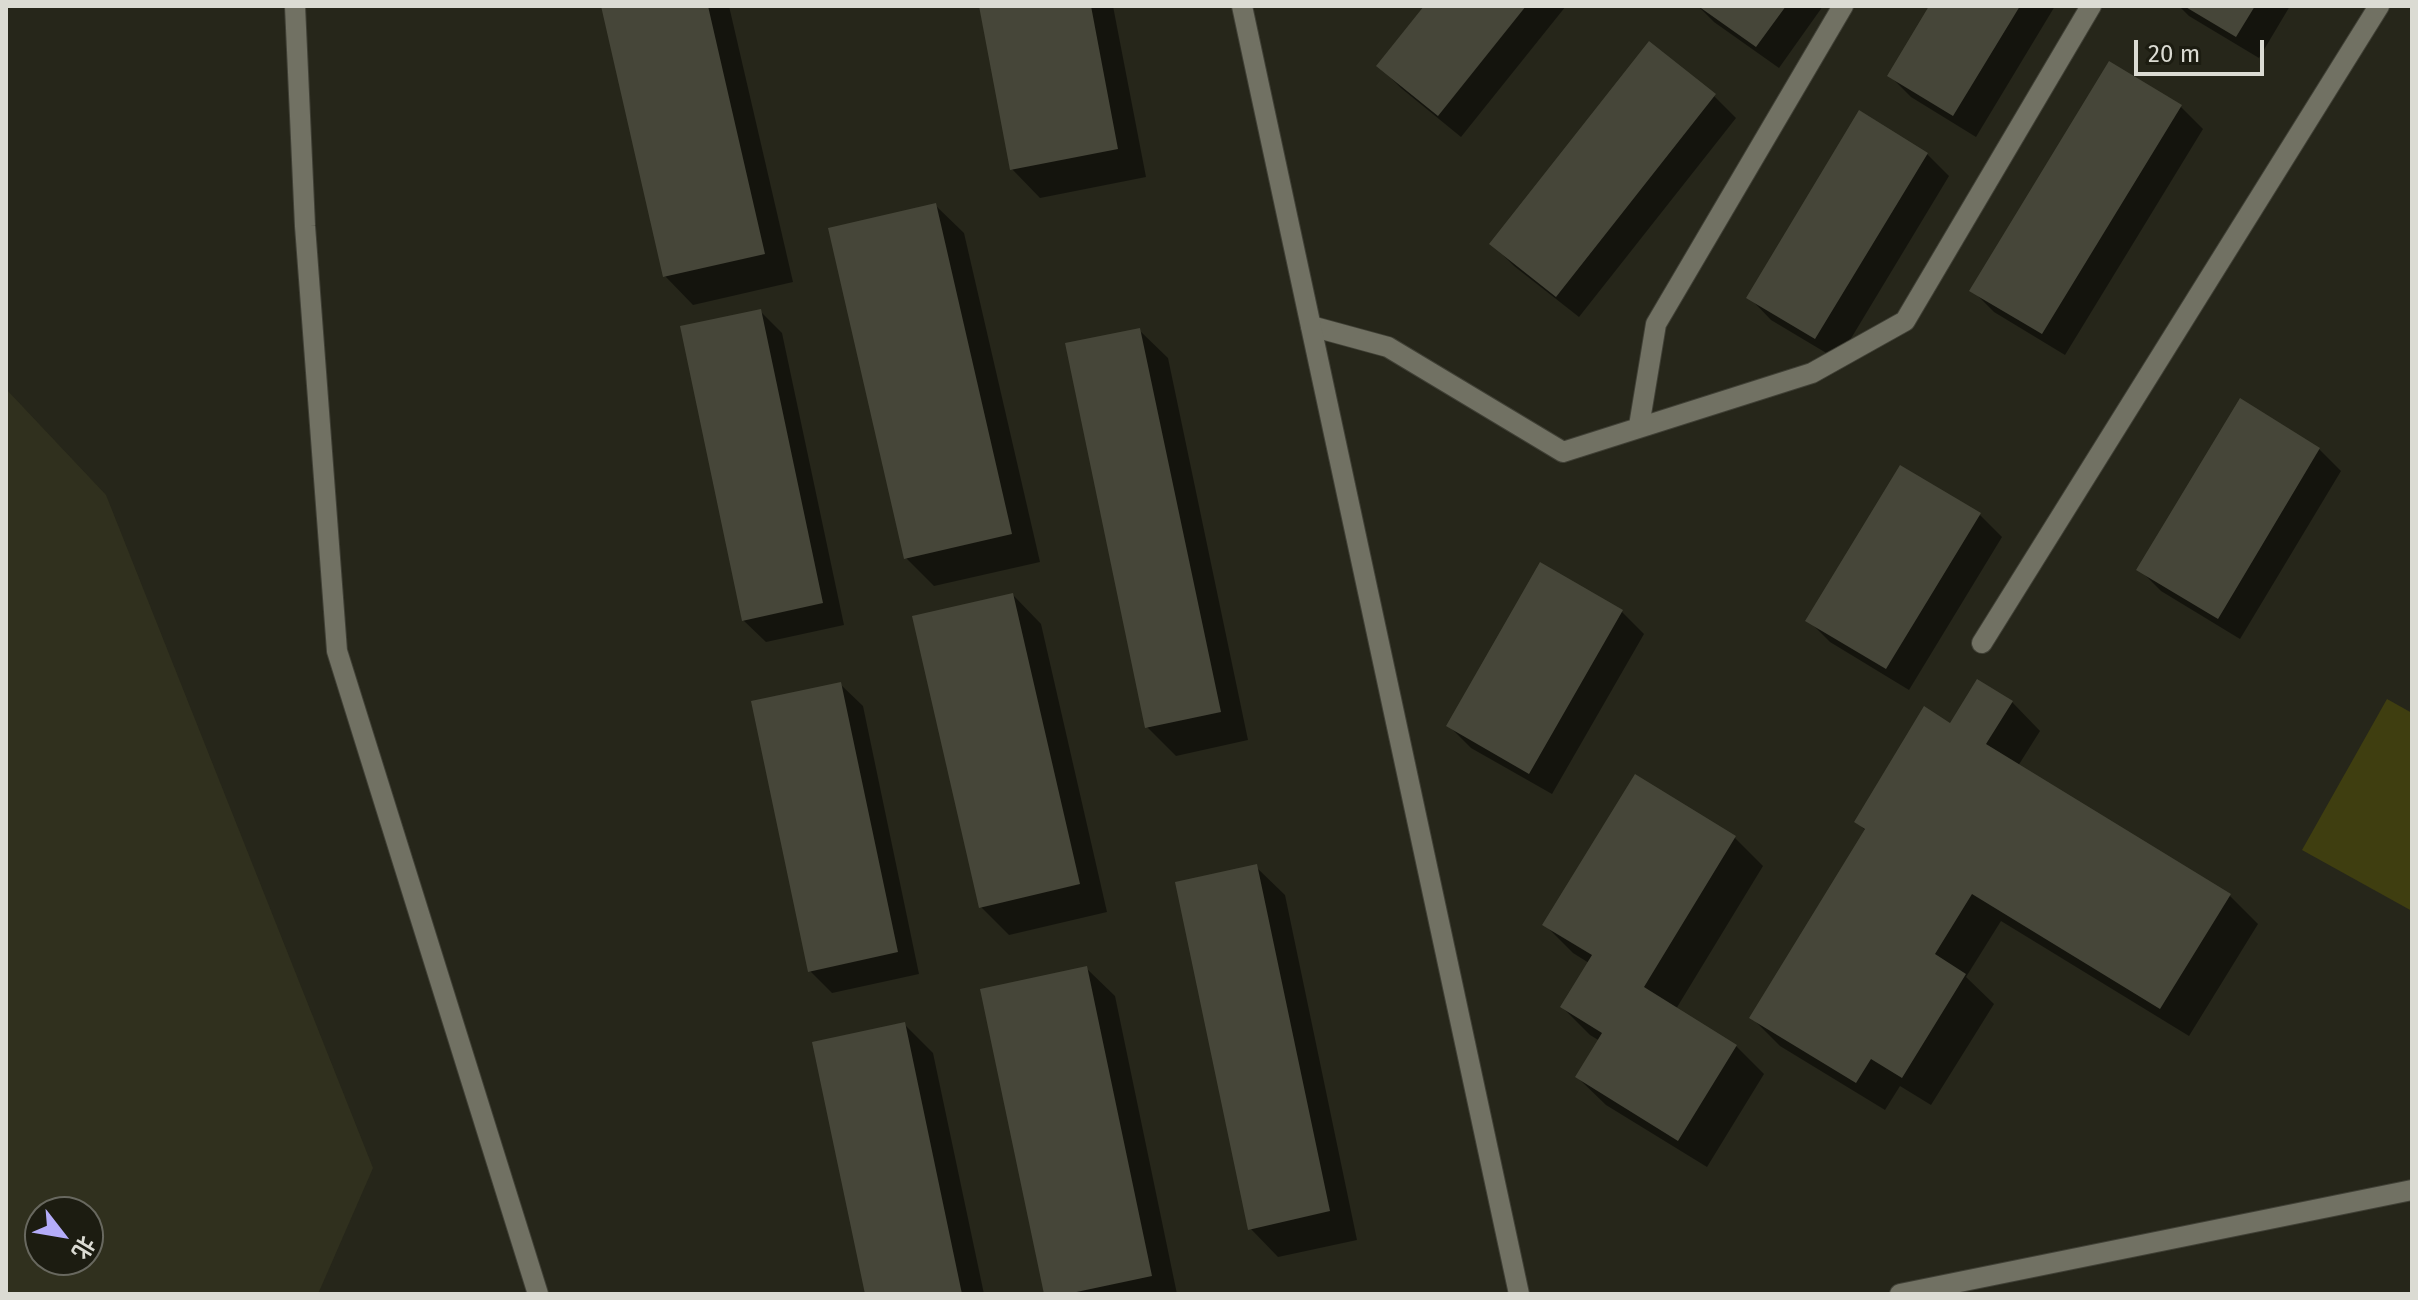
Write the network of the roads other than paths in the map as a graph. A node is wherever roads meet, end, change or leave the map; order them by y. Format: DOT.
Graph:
graph roads {
  1 [pos="295,6"];
  2 [pos="1242,6"];
  3 [pos="1843,6"];
  4 [pos="2091,6"];
  5 [pos="2379,6"];
  6 [pos="1311,326"];
  7 [pos="1639,426"];
  8 [pos="1982,643"];
  9 [pos="2412,1190"];
  10 [pos="538,1294"];
  11 [pos="1519,1294"];
  12 [pos="1900,1294"];
  1 -- 10 [label="street"];
  2 -- 6 [label="street"];
  3 -- 7 [label="street"];
  4 -- 7 [label="street"];
  5 -- 8 [label="street"];
  6 -- 7 [label="street"];
  6 -- 11 [label="street"];
  9 -- 12 [label="street"];
}
